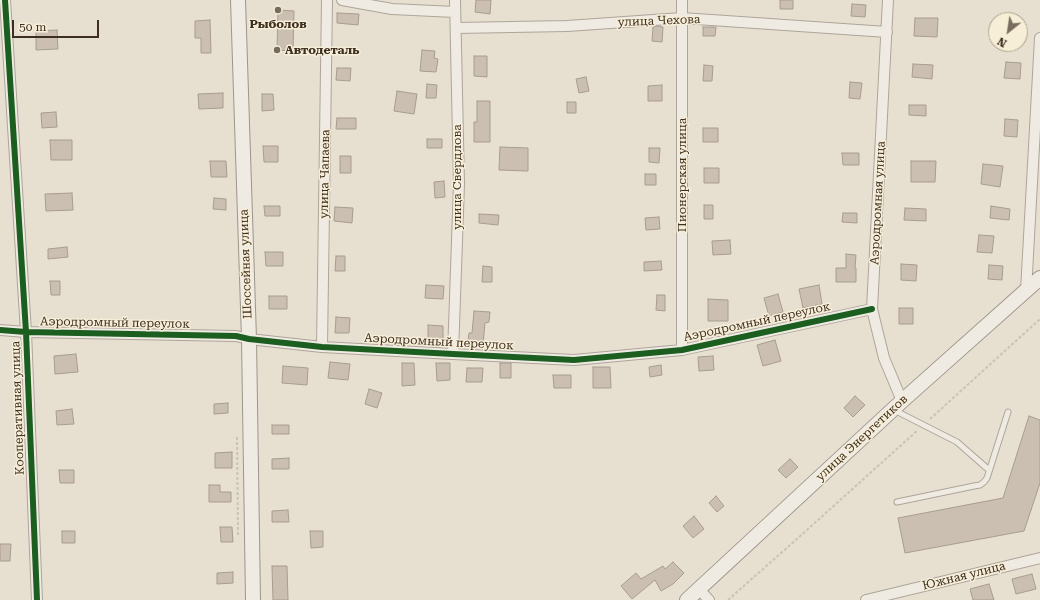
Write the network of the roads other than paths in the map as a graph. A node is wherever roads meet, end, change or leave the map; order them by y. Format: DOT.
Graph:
graph roads {
  1 [pos="5,0"];
  2 [pos="238,0"];
  3 [pos="327,0"];
  4 [pos="342,0"];
  5 [pos="455,0"];
  6 [pos="682,0"];
  7 [pos="888,0"];
  8 [pos="455,12"];
  9 [pos="682,18"];
  10 [pos="456,28"];
  11 [pos="887,32"];
  12 [pos="1040,38"];
  13 [pos="1040,55"];
  14 [pos="1036,176"];
  15 [pos="1040,278"];
  16 [pos="1026,291"];
  17 [pos="872,309"];
  18 [pos="0,330"];
  19 [pos="26,332"];
  20 [pos="249,339"];
  21 [pos="322,347"];
  22 [pos="682,350"];
  23 [pos="453,354"];
  24 [pos="898,405"];
  25 [pos="1008,412"];
  26 [pos="989,470"];
  27 [pos="896,502"];
  28 [pos="1040,558"];
  29 [pos="699,589"];
  30 [pos="37,600"];
  31 [pos="253,600"];
  32 [pos="687,600"];
  33 [pos="709,600"];
  34 [pos="866,600"];
  1 -- 19 [label="street, Кооперативная улица"];
  2 -- 20 [label="main road, Шоссейная улица"];
  3 -- 21 [label="street, улица Чапаева"];
  4 -- 8 [label="street"];
  5 -- 8 [label="street, улица Свердлова"];
  6 -- 9 [label="street, Пионерская улица"];
  7 -- 11 [label="street, Аэродромная улица"];
  8 -- 10 [label="street, улица Свердлова"];
  9 -- 10 [label="street, улица Чехова"];
  9 -- 11 [label="street, улица Чехова"];
  9 -- 22 [label="street, Пионерская улица"];
  10 -- 23 [label="street, улица Свердлова"];
  11 -- 17 [label="street, Аэродромная улица"];
  12 -- 13 [label="street"];
  13 -- 14 [label="street"];
  14 -- 16 [label="street"];
  15 -- 16 [label="main road, улица Энергетиков"];
  16 -- 24 [label="main road, улица Энергетиков"];
  17 -- 22 [label="street, Аэродромный переулок"];
  17 -- 24 [label="street, Аэродромная улица"];
  18 -- 19 [label="street, Аэродромный переулок"];
  19 -- 20 [label="street, Аэродромный переулок"];
  19 -- 30 [label="street, Кооперативная улица"];
  20 -- 21 [label="street, Аэродромный переулок"];
  20 -- 31 [label="main road, Шоссейная улица"];
  21 -- 23 [label="street, Аэродромный переулок"];
  22 -- 23 [label="street, Аэродромный переулок"];
  24 -- 26 [label="lane"];
  24 -- 29 [label="main road, улица Энергетиков"];
  25 -- 26 [label="lane"];
  26 -- 27 [label="lane"];
  28 -- 34 [label="street, Южная улица"];
  29 -- 32 [label="main road, улица Энергетиков"];
  29 -- 33 [label="street"];
}
